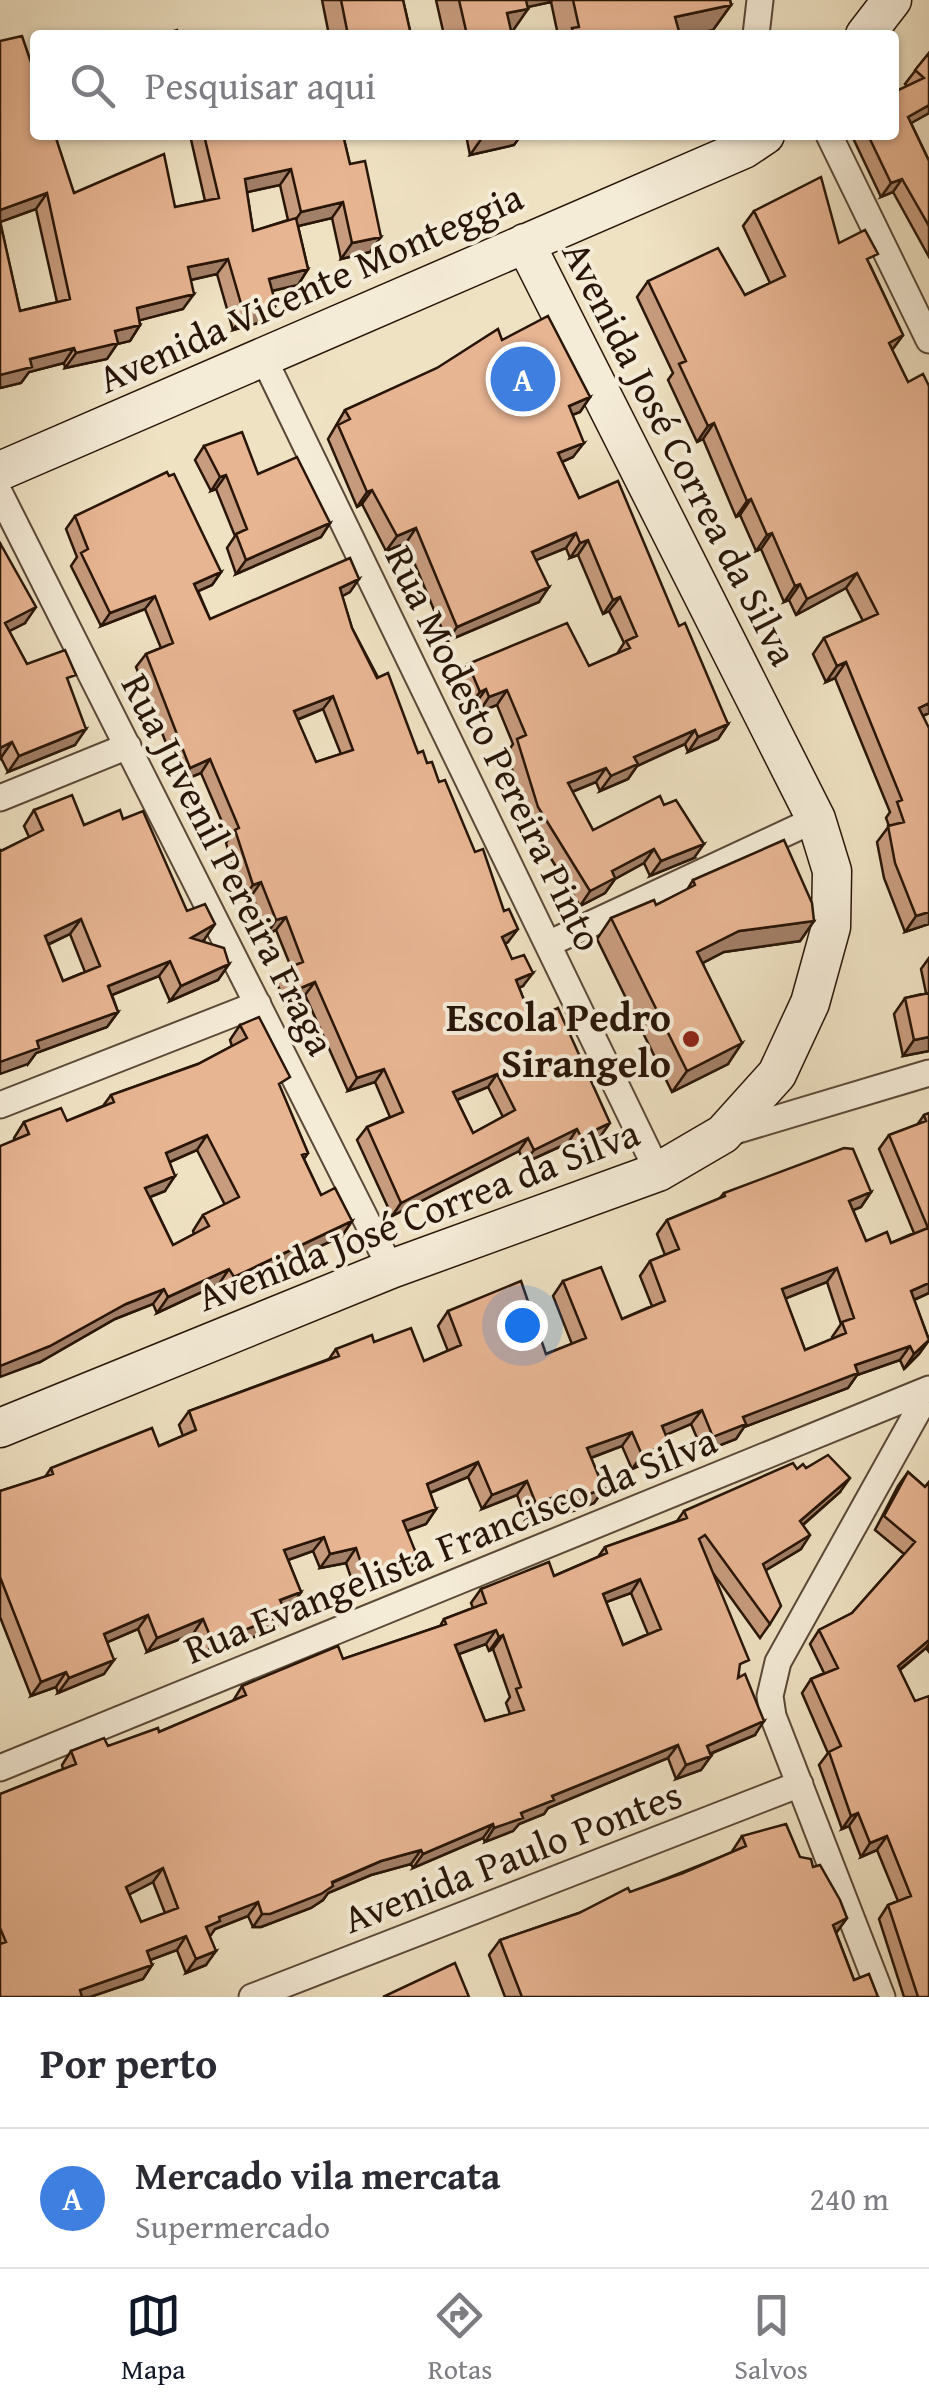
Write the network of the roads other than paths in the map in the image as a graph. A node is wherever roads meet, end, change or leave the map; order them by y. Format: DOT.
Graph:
graph roads {
  1 [pos="760,0"];
  2 [pos="892,0"];
  3 [pos="757,30"];
  4 [pos="869,30"];
  5 [pos="751,140"];
  6 [pos="830,140"];
  7 [pos="525,243"];
  8 [pos="929,340"];
  9 [pos="263,357"];
  10 [pos="0,471"];
  11 [pos="0,494"];
  12 [pos="128,746"];
  13 [pos="0,798"];
  14 [pos="816,820"];
  15 [pos="548,944"];
  16 [pos="258,1004"];
  17 [pos="929,1073"];
  18 [pos="0,1105"];
  19 [pos="723,1134"];
  20 [pos="658,1172"];
  21 [pos="391,1268"];
  22 [pos="929,1390"];
  23 [pos="0,1428"];
  24 [pos="0,1768"];
  25 [pos="800,1784"];
  26 [pos="252,1997"];
  27 [pos="882,1997"];
  1 -- 3 [label="street"];
  2 -- 4 [label="street"];
  5 -- 7 [label="street, Avenida Vicente Monteggia"];
  6 -- 8 [label="street"];
  7 -- 9 [label="street, Avenida Vicente Monteggia"];
  7 -- 14 [label="street, Avenida José Correa da Silva"];
  9 -- 10 [label="street, Avenida Vicente Monteggia"];
  9 -- 15 [label="street, Rua Modesto Pereira Pinto"];
  11 -- 12 [label="street, Rua Juvenil Pereira Fraga"];
  12 -- 13 [label="street"];
  12 -- 16 [label="street, Rua Juvenil Pereira Fraga"];
  14 -- 15 [label="street"];
  14 -- 19 [label="street, Avenida José Correa da Silva"];
  15 -- 20 [label="street, Rua Modesto Pereira Pinto"];
  16 -- 18 [label="street"];
  16 -- 21 [label="street, Rua Juvenil Pereira Fraga"];
  17 -- 19 [label="street"];
  19 -- 20 [label="street, Avenida José Correa da Silva"];
  20 -- 21 [label="street, Avenida José Correa da Silva"];
  21 -- 23 [label="street, Avenida José Correa da Silva"];
  22 -- 24 [label="street, Rua Evangelista Francisco da Silva"];
  22 -- 25 [label="street"];
  25 -- 26 [label="street, Avenida Paulo Pontes"];
  25 -- 27 [label="street"];
}
